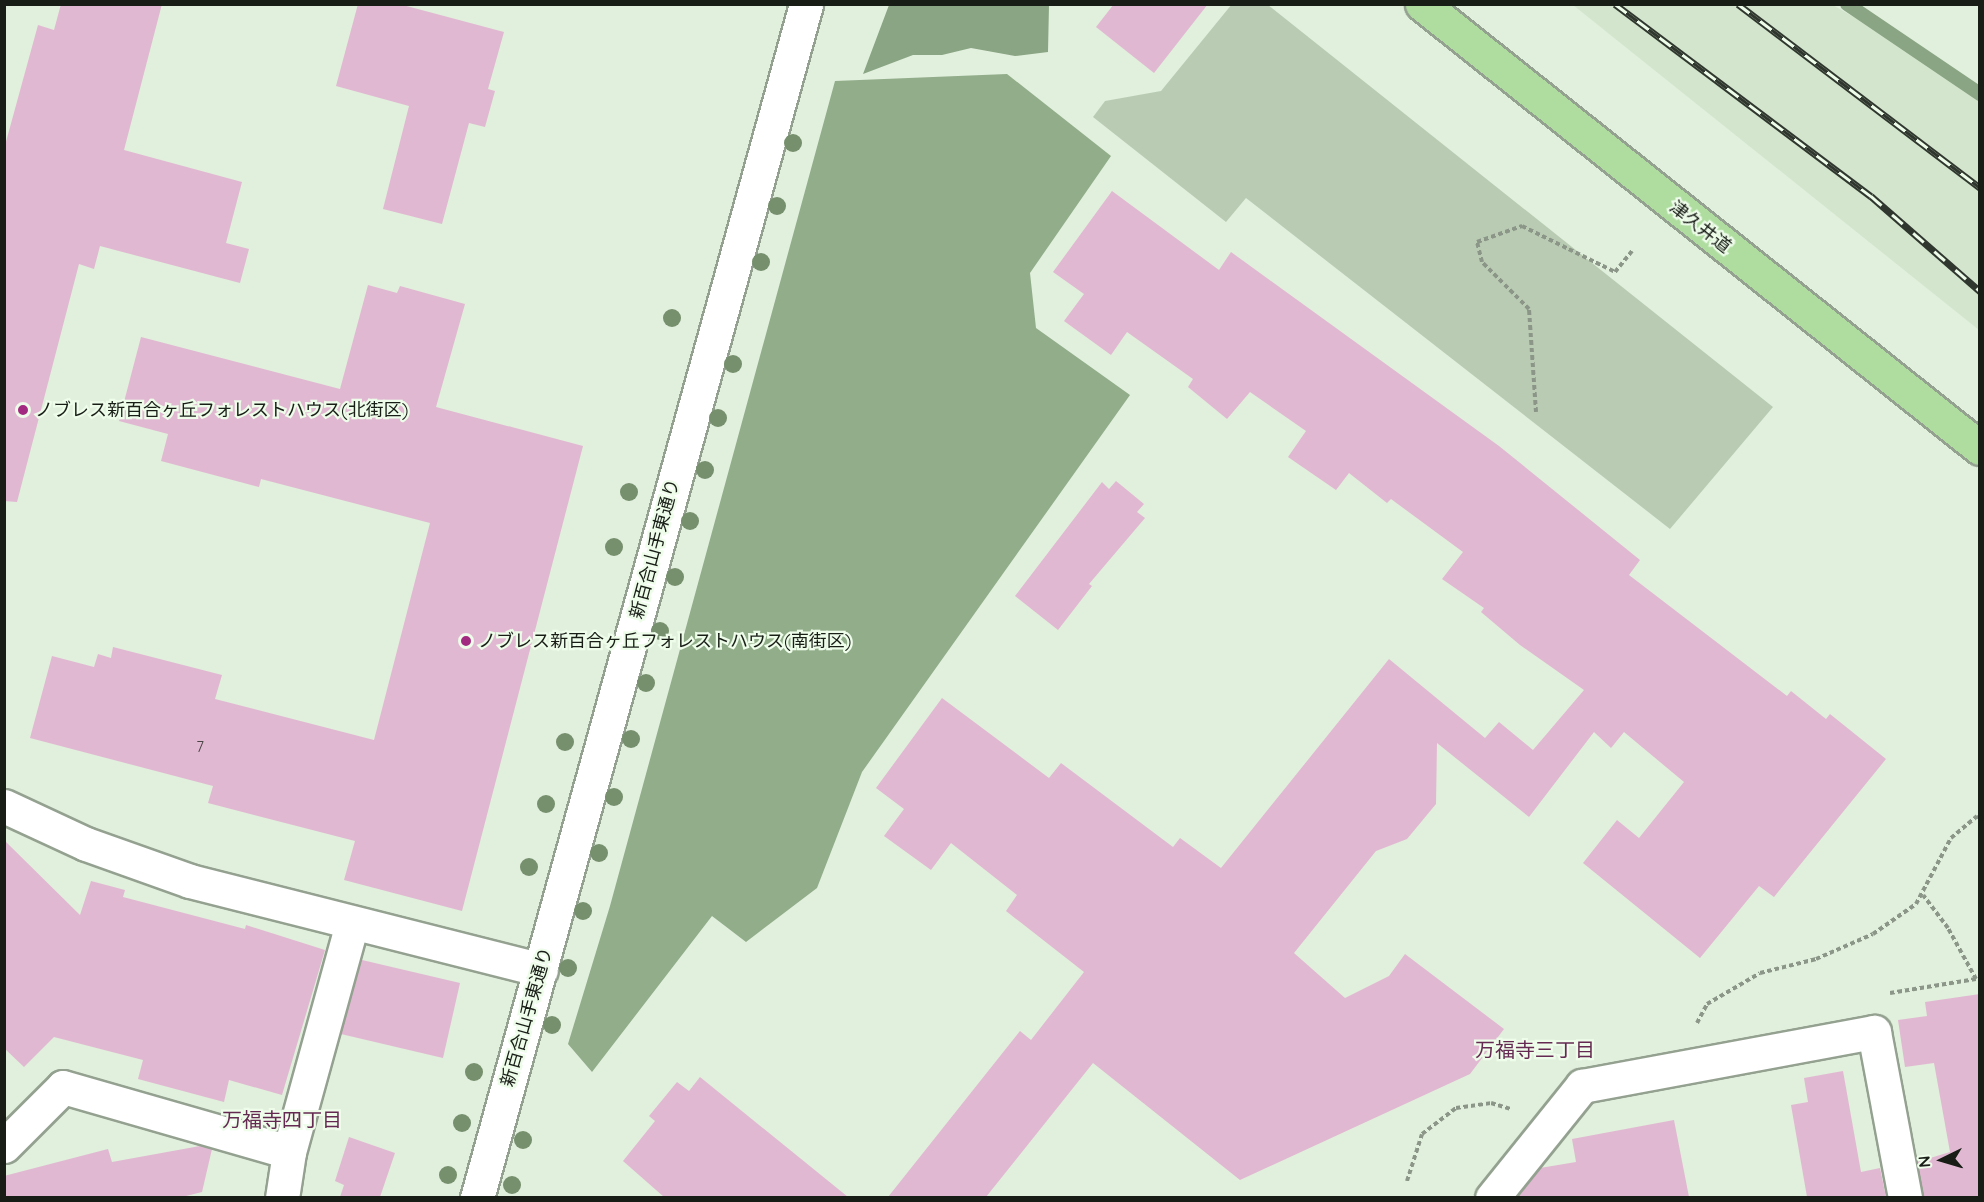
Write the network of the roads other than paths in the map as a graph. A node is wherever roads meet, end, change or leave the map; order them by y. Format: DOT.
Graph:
graph roads {
  1 [pos="806,4"];
  2 [pos="1422,4"];
  3 [pos="1980,448"];
  4 [pos="7,812"];
  5 [pos="352,924"];
  6 [pos="541,970"];
  7 [pos="4,1146"];
  8 [pos="289,1152"];
  9 [pos="282,1197"];
  10 [pos="477,1197"];
  11 [pos="1492,1197"];
  12 [pos="1905,1197"];
  1 -- 6 [label="street, 新百合山手東通り"];
  2 -- 3 [label="main road, 津久井道"];
  4 -- 5 [label="street"];
  5 -- 6 [label="street"];
  5 -- 8 [label="street"];
  6 -- 10 [label="street, 新百合山手東通り"];
  7 -- 8 [label="street"];
  8 -- 9 [label="street"];
  11 -- 12 [label="street"];
}
